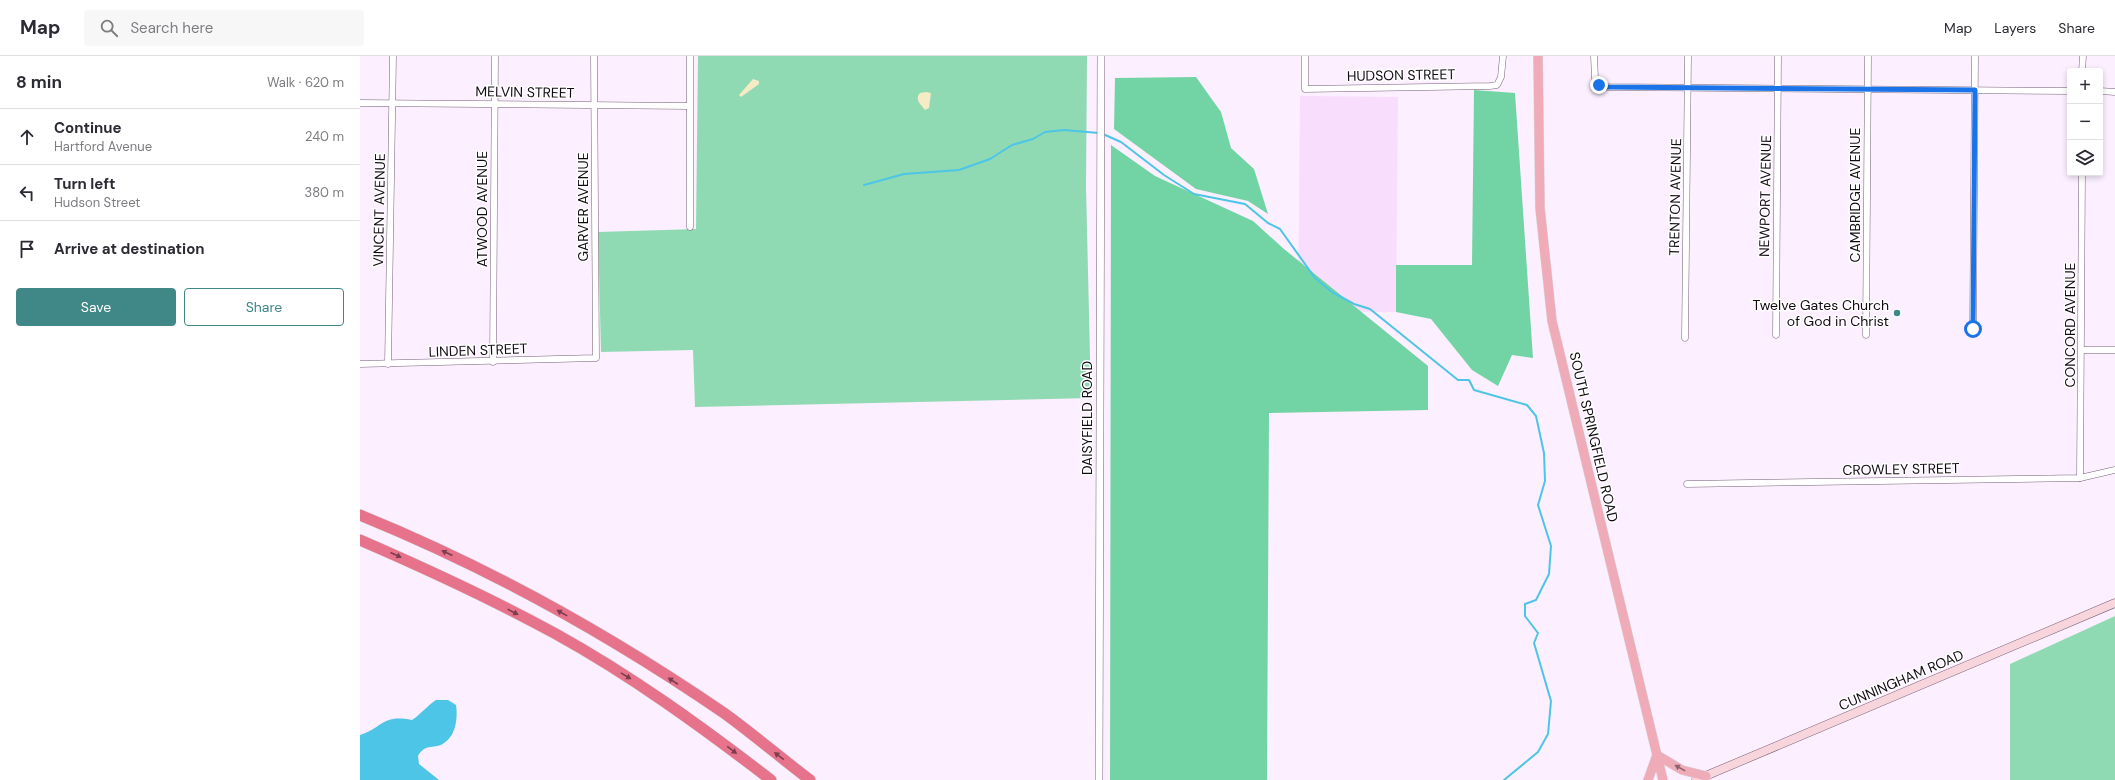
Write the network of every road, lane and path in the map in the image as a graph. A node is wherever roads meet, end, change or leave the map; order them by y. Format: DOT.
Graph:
graph roads {
  1 [pos="393,56"];
  2 [pos="495,56"];
  3 [pos="594,56"];
  4 [pos="690,56"];
  5 [pos="1101,56"];
  6 [pos="1305,56"];
  7 [pos="1503,56"];
  8 [pos="1538,56"];
  9 [pos="1594,56"];
  10 [pos="1688,56"];
  11 [pos="1778,56"];
  12 [pos="1868,56"];
  13 [pos="1975,56"];
  14 [pos="2082,56"];
  15 [pos="2082,68"];
  16 [pos="1688,88"];
  17 [pos="1778,89"];
  18 [pos="1868,89"];
  19 [pos="1975,90"];
  20 [pos="2067,91"];
  21 [pos="2103,91"];
  22 [pos="2115,92"];
  23 [pos="360,103"];
  24 [pos="392,103"];
  25 [pos="495,103"];
  26 [pos="594,105"];
  27 [pos="689,106"];
  28 [pos="2082,176"];
  29 [pos="690,227"];
  30 [pos="1973,329"];
  31 [pos="1776,335"];
  32 [pos="1866,335"];
  33 [pos="1685,338"];
  34 [pos="2082,350"];
  35 [pos="2115,350"];
  36 [pos="596,358"];
  37 [pos="493,362"];
  38 [pos="360,364"];
  39 [pos="388,364"];
  40 [pos="2115,470"];
  41 [pos="2080,478"];
  42 [pos="1687,484"];
  43 [pos="360,515"];
  44 [pos="360,540"];
  45 [pos="2115,603"];
  46 [pos="1657,755"];
  47 [pos="1704,778"];
  48 [pos="771,780"];
  49 [pos="810,780"];
  50 [pos="1099,780"];
  51 [pos="1648,780"];
  52 [pos="1663,780"];
  53 [pos="1696,780"];
  1 -- 24 [label="street, VINCENT AVENUE"];
  2 -- 25 [label="street, ATWOOD AVENUE"];
  3 -- 26 [label="street, GARVER AVENUE"];
  4 -- 27 [label="street"];
  5 -- 50 [label="street, DAISYFIELD ROAD"];
  6 -- 7 [label="street, HUDSON STREET"];
  8 -- 46 [label="main road, SOUTH SPRINGFIELD ROAD"];
  9 -- 16 [label="street"];
  10 -- 16 [label="street, TRENTON AVENUE"];
  11 -- 17 [label="street, NEWPORT AVENUE"];
  12 -- 18 [label="street, CAMBRIDGE AVENUE"];
  13 -- 19 [label="street"];
  14 -- 15 [label="street"];
  16 -- 17 [label="street"];
  16 -- 33 [label="street, TRENTON AVENUE"];
  17 -- 18 [label="street"];
  17 -- 31 [label="street, NEWPORT AVENUE"];
  18 -- 19 [label="street"];
  18 -- 32 [label="street, CAMBRIDGE AVENUE"];
  19 -- 20 [label="street"];
  19 -- 30 [label="street"];
  21 -- 22 [label="street"];
  23 -- 24 [label="street, MELVIN STREET"];
  24 -- 25 [label="street, MELVIN STREET"];
  24 -- 39 [label="street, VINCENT AVENUE"];
  25 -- 26 [label="street, MELVIN STREET"];
  25 -- 37 [label="street, ATWOOD AVENUE"];
  26 -- 27 [label="street, MELVIN STREET"];
  26 -- 36 [label="street, GARVER AVENUE"];
  27 -- 29 [label="street"];
  28 -- 34 [label="street, CONCORD AVENUE"];
  34 -- 35 [label="street"];
  34 -- 41 [label="street, CONCORD AVENUE"];
  36 -- 37 [label="street, LINDEN STREET"];
  37 -- 39 [label="street, LINDEN STREET"];
  38 -- 39 [label="street, LINDEN STREET"];
  40 -- 41 [label="street, CROWLEY STREET"];
  41 -- 42 [label="street, CROWLEY STREET"];
  49 -- 43 [label="highway, one-way"];
  44 -- 48 [label="highway, one-way"];
  45 -- 47 [label="main road, CUNNINGHAM ROAD"];
  47 -- 46 [label="main road, one-way"];
  46 -- 51 [label="main road"];
  46 -- 52 [label="main road, SOUTH SPRINGFIELD ROAD"];
  47 -- 53 [label="main road, CUNNINGHAM ROAD"];
}
